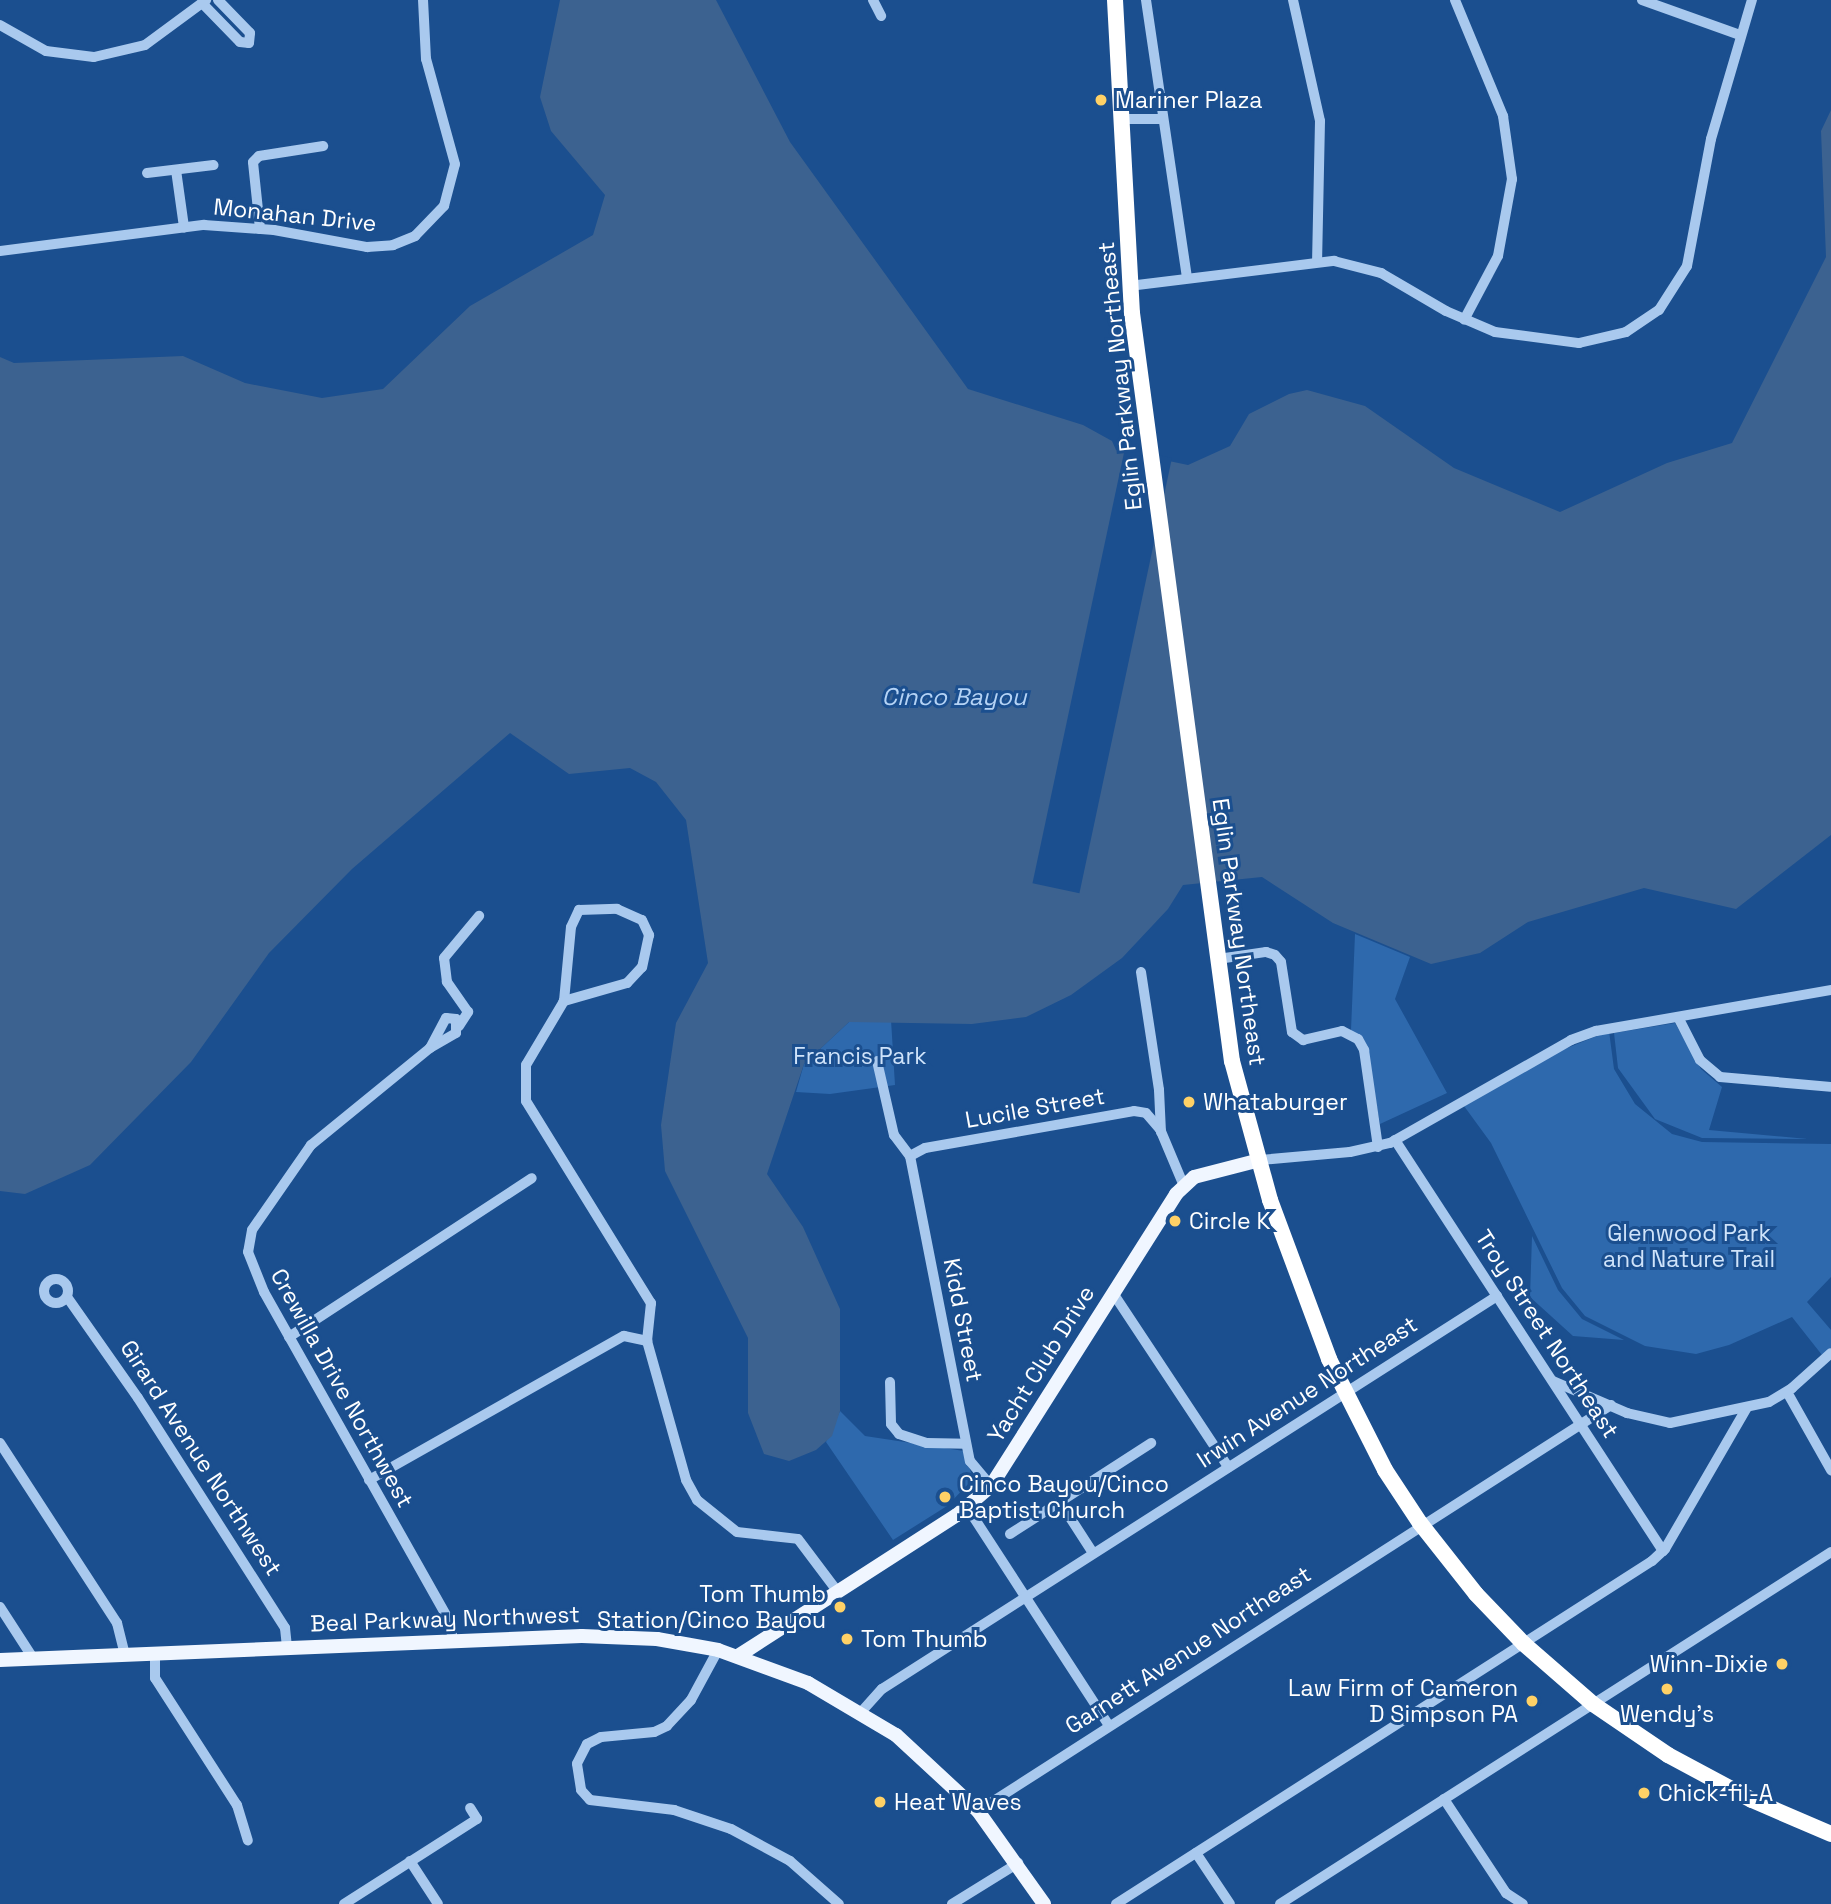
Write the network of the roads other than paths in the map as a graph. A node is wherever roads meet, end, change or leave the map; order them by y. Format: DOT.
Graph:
graph roads {
  1 [pos="218,0"];
  2 [pos="423,0"];
  3 [pos="873,0"];
  4 [pos="1115,0"];
  5 [pos="1146,0"];
  6 [pos="1293,0"];
  7 [pos="1455,0"];
  8 [pos="1642,0"];
  9 [pos="1752,0"];
  10 [pos="204,2"];
  11 [pos="881,16"];
  12 [pos="0,25"];
  13 [pos="1740,35"];
  14 [pos="1124,119"];
  15 [pos="1162,119"];
  16 [pos="323,146"];
  17 [pos="214,165"];
  18 [pos="176,170"];
  19 [pos="147,173"];
  20 [pos="184,226"];
  21 [pos="260,229"];
  22 [pos="0,251"];
  23 [pos="1317,262"];
  24 [pos="1187,278"];
  25 [pos="1129,286"];
  26 [pos="1464,320"];
  27 [pos="479,916"];
  28 [pos="1218,959"];
  29 [pos="1142,972"];
  30 [pos="1831,990"];
  31 [pos="564,1001"];
  32 [pos="1678,1017"];
  33 [pos="877,1061"];
  34 [pos="1831,1087"];
  35 [pos="1161,1132"];
  36 [pos="1395,1140"];
  37 [pos="1378,1147"];
  38 [pos="910,1156"];
  39 [pos="1260,1160"];
  40 [pos="533,1178"];
  41 [pos="1184,1186"];
  42 [pos="1113,1293"];
  43 [pos="1497,1296"];
  44 [pos="67,1297"];
  45 [pos="289,1337"];
  46 [pos="647,1341"];
  47 [pos="1831,1353"];
  48 [pos="1552,1381"];
  49 [pos="890,1382"];
  50 [pos="1344,1392"];
  51 [pos="1787,1392"];
  52 [pos="1611,1405"];
  53 [pos="1746,1409"];
  54 [pos="1581,1425"];
  55 [pos="0,1443"];
  56 [pos="1151,1443"];
  57 [pos="966,1444"];
  58 [pos="1228,1466"];
  59 [pos="1831,1470"];
  60 [pos="369,1480"];
  61 [pos="991,1486"];
  62 [pos="1060,1502"];
  63 [pos="967,1507"];
  64 [pos="1420,1524"];
  65 [pos="1010,1534"];
  66 [pos="1663,1551"];
  67 [pos="1831,1552"];
  68 [pos="1093,1553"];
  69 [pos="838,1591"];
  70 [pos="1025,1596"];
  71 [pos="0,1607"];
  72 [pos="454,1641"];
  73 [pos="1524,1644"];
  74 [pos="287,1648"];
  75 [pos="718,1650"];
  76 [pos="155,1653"];
  77 [pos="125,1654"];
  78 [pos="738,1656"];
  79 [pos="33,1658"];
  80 [pos="0,1660"];
  81 [pos="1593,1703"];
  82 [pos="862,1711"];
  83 [pos="1110,1726"];
  84 [pos="1444,1799"];
  85 [pos="470,1808"];
  86 [pos="978,1811"];
  87 [pos="1831,1834"];
  88 [pos="248,1840"];
  89 [pos="1196,1853"];
  90 [pos="410,1861"];
  91 [pos="1018,1863"];
  92 [pos="1519,1903"];
  93 [pos="344,1904"];
  94 [pos="438,1904"];
  95 [pos="839,1904"];
  96 [pos="952,1904"];
  97 [pos="1044,1904"];
  98 [pos="1116,1904"];
  99 [pos="1230,1904"];
  100 [pos="1280,1904"];
  1 -- 10 [label="street"];
  2 -- 21 [label="street, Monahan Drive"];
  3 -- 11 [label="street"];
  4 -- 14 [label="highway, Eglin Parkway Northeast"];
  5 -- 15 [label="street"];
  6 -- 23 [label="street"];
  7 -- 26 [label="street"];
  8 -- 13 [label="street"];
  9 -- 13 [label="street"];
  10 -- 12 [label="street"];
  13 -- 26 [label="street"];
  14 -- 15 [label="street"];
  14 -- 25 [label="highway, Eglin Parkway Northeast"];
  15 -- 24 [label="street"];
  16 -- 21 [label="street"];
  17 -- 18 [label="street"];
  18 -- 19 [label="street"];
  18 -- 20 [label="street"];
  20 -- 21 [label="street, Monahan Drive"];
  20 -- 22 [label="street, Monahan Drive"];
  23 -- 24 [label="street"];
  23 -- 26 [label="street"];
  24 -- 25 [label="street"];
  25 -- 28 [label="highway, Eglin Parkway Northeast"];
  27 -- 45 [label="street, Crewilla Drive Northwest"];
  28 -- 37 [label="street"];
  28 -- 39 [label="highway, Eglin Parkway Northeast"];
  29 -- 35 [label="street"];
  30 -- 32 [label="street"];
  31 -- 31 [label="street"];
  31 -- 46 [label="street"];
  32 -- 34 [label="street"];
  32 -- 36 [label="street"];
  33 -- 38 [label="street, Kidd Street"];
  35 -- 38 [label="street, Lucile Street"];
  35 -- 41 [label="street"];
  36 -- 37 [label="street"];
  36 -- 43 [label="street, Troy Street Northeast"];
  37 -- 39 [label="street"];
  38 -- 57 [label="street, Kidd Street"];
  39 -- 41 [label="main road"];
  39 -- 50 [label="highway, Eglin Parkway Northeast"];
  40 -- 45 [label="street"];
  41 -- 42 [label="main road, Yacht Club Drive"];
  42 -- 58 [label="street"];
  42 -- 61 [label="main road, Yacht Club Drive"];
  43 -- 48 [label="street, Troy Street Northeast"];
  43 -- 50 [label="street, Irwin Avenue Northeast"];
  44 -- 74 [label="street, Girard Avenue Northwest"];
  45 -- 60 [label="street, Crewilla Drive Northwest"];
  46 -- 60 [label="street"];
  46 -- 69 [label="street"];
  47 -- 51 [label="street"];
  48 -- 52 [label="street"];
  48 -- 54 [label="street, Troy Street Northeast"];
  49 -- 57 [label="street"];
  50 -- 58 [label="street, Irwin Avenue Northeast"];
  50 -- 64 [label="highway, Eglin Parkway Northeast"];
  51 -- 53 [label="street"];
  51 -- 59 [label="street"];
  52 -- 53 [label="street"];
  52 -- 54 [label="street, Garnett Avenue Northeast"];
  53 -- 66 [label="street"];
  54 -- 64 [label="street, Garnett Avenue Northeast"];
  54 -- 66 [label="street, Troy Street Northeast"];
  55 -- 77 [label="street"];
  56 -- 62 [label="street"];
  57 -- 61 [label="street, Kidd Street"];
  58 -- 68 [label="street, Irwin Avenue Northeast"];
  60 -- 72 [label="street, Crewilla Drive Northwest"];
  61 -- 63 [label="main road, Yacht Club Drive"];
  62 -- 65 [label="street"];
  62 -- 68 [label="street"];
  63 -- 69 [label="main road, Yacht Club Drive"];
  63 -- 70 [label="street"];
  64 -- 73 [label="highway, Eglin Parkway Northeast"];
  64 -- 83 [label="street, Garnett Avenue Northeast"];
  66 -- 73 [label="street"];
  67 -- 81 [label="street"];
  68 -- 70 [label="street, Irwin Avenue Northeast"];
  69 -- 78 [label="main road, Yacht Club Drive"];
  70 -- 82 [label="street, Irwin Avenue Northeast"];
  70 -- 83 [label="street"];
  71 -- 79 [label="street"];
  72 -- 74 [label="main road, Beal Parkway Northwest"];
  72 -- 75 [label="main road, Beal Parkway Northwest"];
  73 -- 81 [label="highway, Eglin Parkway Northeast"];
  73 -- 89 [label="street"];
  74 -- 76 [label="main road, Beal Parkway Northwest"];
  75 -- 78 [label="main road, Beal Parkway Northwest"];
  75 -- 95 [label="street"];
  76 -- 77 [label="main road, Beal Parkway Northwest"];
  76 -- 88 [label="street"];
  77 -- 79 [label="main road, Beal Parkway Northwest"];
  78 -- 82 [label="main road, Beal Parkway Northwest"];
  79 -- 80 [label="main road, Beal Parkway Northwest"];
  81 -- 84 [label="street"];
  81 -- 87 [label="highway, Eglin Parkway Northeast"];
  82 -- 86 [label="main road, Beal Parkway Northwest"];
  83 -- 86 [label="street, Garnett Avenue Northeast"];
  84 -- 92 [label="street"];
  84 -- 100 [label="street"];
  85 -- 90 [label="street"];
  86 -- 91 [label="main road, Beal Parkway Northwest"];
  89 -- 98 [label="street"];
  89 -- 99 [label="street"];
  90 -- 93 [label="street"];
  90 -- 94 [label="street"];
  91 -- 96 [label="street"];
  91 -- 97 [label="main road, Beal Parkway Northwest"];
}
